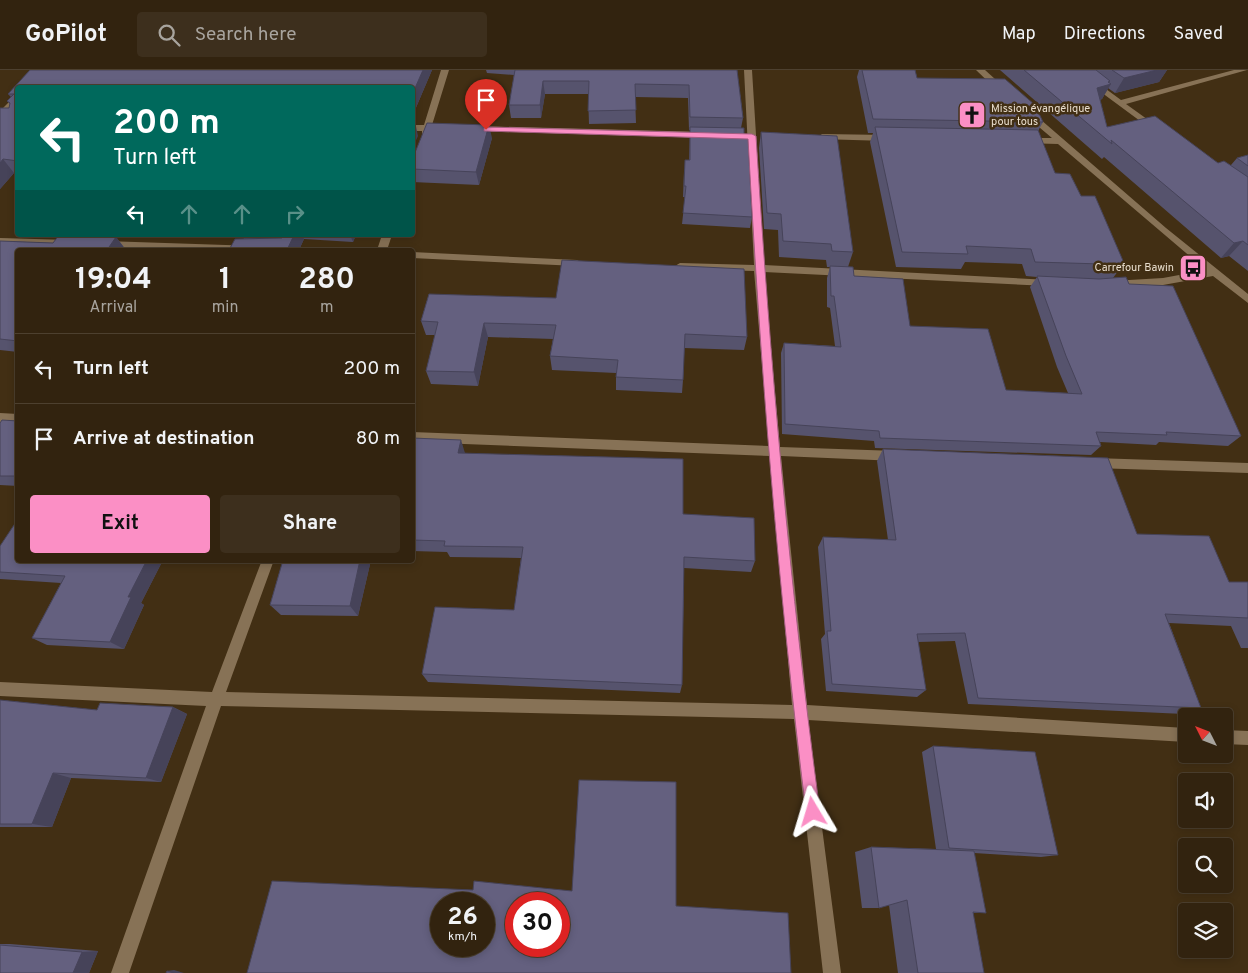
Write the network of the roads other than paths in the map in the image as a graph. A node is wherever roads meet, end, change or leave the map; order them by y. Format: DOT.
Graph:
graph roads {
  1 [pos="445,70"];
  2 [pos="748,70"];
  3 [pos="980,70"];
  4 [pos="1075,70"];
  5 [pos="1243,70"];
  6 [pos="1008,96"];
  7 [pos="15,102"];
  8 [pos="1119,103"];
  9 [pos="1023,109"];
  10 [pos="3,117"];
  11 [pos="415,128"];
  12 [pos="428,128"];
  13 [pos="447,129"];
  14 [pos="467,129"];
  15 [pos="1160,132"];
  16 [pos="713,135"];
  17 [pos="811,137"];
  18 [pos="897,138"];
  19 [pos="1011,140"];
  20 [pos="1059,141"];
  21 [pos="422,144"];
  22 [pos="0,240"];
  23 [pos="227,248"];
  24 [pos="415,255"];
  25 [pos="583,263"];
  26 [pos="671,266"];
  27 [pos="759,268"];
  28 [pos="1214,272"];
  29 [pos="1056,283"];
  30 [pos="1103,284"];
  31 [pos="1248,299"];
  32 [pos="0,418"];
  33 [pos="15,419"];
  34 [pos="415,437"];
  35 [pos="775,451"];
  36 [pos="913,456"];
  37 [pos="1080,462"];
  38 [pos="1248,468"];
  39 [pos="267,563"];
  40 [pos="0,689"];
  41 [pos="216,699"];
  42 [pos="800,712"];
  43 [pos="1178,735"];
  44 [pos="1233,737"];
  45 [pos="1248,738"];
  46 [pos="120,973"];
  47 [pos="832,973"];
  1 -- 12 [label="street"];
  2 -- 27 [label="street"];
  3 -- 6 [label="street"];
  4 -- 8 [label="street"];
  5 -- 8 [label="street"];
  7 -- 10 [label="street"];
  8 -- 15 [label="street"];
  9 -- 20 [label="street"];
  11 -- 12 [label="street"];
  12 -- 13 [label="street"];
  12 -- 21 [label="street"];
  14 -- 16 [label="street"];
  17 -- 18 [label="street"];
  19 -- 20 [label="street"];
  20 -- 28 [label="street"];
  22 -- 23 [label="street"];
  24 -- 25 [label="street"];
  26 -- 27 [label="street"];
  27 -- 29 [label="street"];
  27 -- 35 [label="street"];
  28 -- 30 [label="street"];
  28 -- 31 [label="street"];
  32 -- 33 [label="street"];
  34 -- 35 [label="street"];
  35 -- 36 [label="street"];
  35 -- 42 [label="street"];
  37 -- 38 [label="street"];
  39 -- 41 [label="street"];
  40 -- 41 [label="street"];
  41 -- 42 [label="street"];
  41 -- 46 [label="street"];
  42 -- 43 [label="street"];
  42 -- 47 [label="street"];
  44 -- 45 [label="street"];
}
